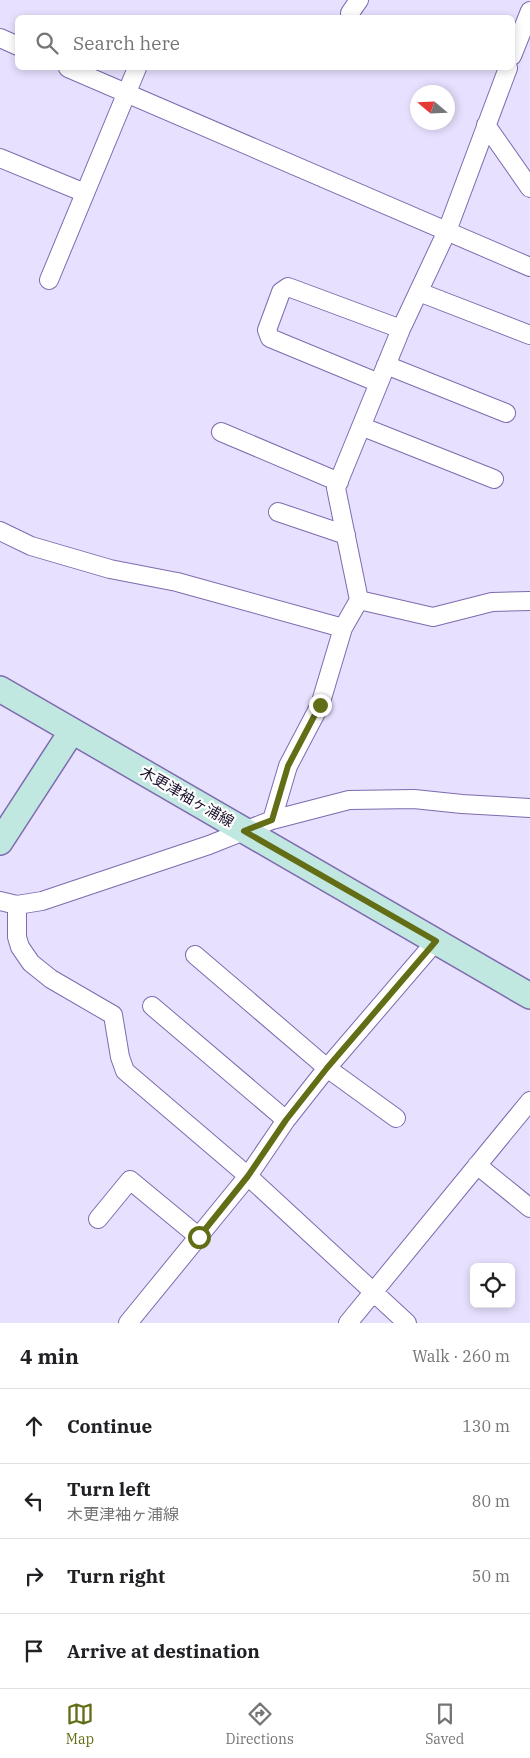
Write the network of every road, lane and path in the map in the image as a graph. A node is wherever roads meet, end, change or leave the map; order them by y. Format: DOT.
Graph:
graph roads {
  1 [pos="525,0"];
  2 [pos="530,3"];
  3 [pos="530,11"];
  4 [pos="0,38"];
  5 [pos="15,45"];
  6 [pos="515,48"];
  7 [pos="73,70"];
  8 [pos="136,70"];
  9 [pos="507,70"];
  10 [pos="127,93"];
  11 [pos="486,125"];
  12 [pos="0,158"];
  13 [pos="527,175"];
  14 [pos="85,193"];
  15 [pos="447,231"];
  16 [pos="530,267"];
  17 [pos="49,280"];
  18 [pos="419,292"];
  19 [pos="402,329"];
  20 [pos="530,335"];
  21 [pos="386,365"];
  22 [pos="379,383"];
  23 [pos="506,413"];
  24 [pos="362,427"];
  25 [pos="222,432"];
  26 [pos="494,479"];
  27 [pos="339,482"];
  28 [pos="278,512"];
  29 [pos="0,531"];
  30 [pos="346,535"];
  31 [pos="360,600"];
  32 [pos="530,601"];
  33 [pos="343,628"];
  34 [pos="0,689"];
  35 [pos="72,731"];
  36 [pos="530,808"];
  37 [pos="272,820"];
  38 [pos="244,831"];
  39 [pos="0,842"];
  40 [pos="0,901"];
  41 [pos="17,905"];
  42 [pos="436,941"];
  43 [pos="195,955"];
  44 [pos="530,996"];
  45 [pos="152,1006"];
  46 [pos="327,1068"];
  47 [pos="530,1101"];
  48 [pos="396,1118"];
  49 [pos="286,1120"];
  50 [pos="477,1165"];
  51 [pos="248,1176"];
  52 [pos="530,1208"];
  53 [pos="98,1219"];
  54 [pos="199,1237"];
  55 [pos="373,1291"];
  56 [pos="128,1323"];
  57 [pos="348,1323"];
  58 [pos="407,1323"];
  1 -- 2 [label="street"];
  3 -- 6 [label="street"];
  4 -- 5 [label="street"];
  7 -- 10 [label="street"];
  8 -- 10 [label="street"];
  9 -- 11 [label="street"];
  10 -- 14 [label="street"];
  10 -- 15 [label="street"];
  11 -- 13 [label="street"];
  11 -- 15 [label="street"];
  12 -- 14 [label="street"];
  14 -- 17 [label="street"];
  15 -- 16 [label="street"];
  15 -- 18 [label="street"];
  18 -- 19 [label="street"];
  18 -- 20 [label="street"];
  19 -- 21 [label="street"];
  19 -- 22 [label="street"];
  21 -- 22 [label="street"];
  21 -- 23 [label="street"];
  22 -- 24 [label="street"];
  24 -- 26 [label="street"];
  24 -- 27 [label="street"];
  25 -- 27 [label="street"];
  27 -- 30 [label="street"];
  28 -- 30 [label="street"];
  29 -- 33 [label="street"];
  30 -- 31 [label="street"];
  31 -- 32 [label="street"];
  31 -- 33 [label="street"];
  33 -- 37 [label="street"];
  34 -- 35 [label="main road, 木更津袖ヶ浦線"];
  35 -- 38 [label="main road, 木更津袖ヶ浦線"];
  35 -- 39 [label="main road"];
  36 -- 37 [label="street"];
  37 -- 38 [label="street"];
  38 -- 41 [label="street"];
  38 -- 42 [label="main road, 木更津袖ヶ浦線"];
  40 -- 41 [label="street"];
  41 -- 51 [label="street"];
  42 -- 44 [label="main road, 木更津袖ヶ浦線"];
  42 -- 46 [label="street"];
  43 -- 46 [label="street"];
  45 -- 49 [label="street"];
  46 -- 48 [label="street"];
  46 -- 49 [label="street"];
  47 -- 50 [label="street"];
  49 -- 51 [label="street"];
  50 -- 52 [label="street"];
  50 -- 55 [label="street"];
  51 -- 54 [label="street"];
  51 -- 55 [label="street"];
  53 -- 54 [label="street"];
  54 -- 56 [label="street"];
  55 -- 57 [label="street"];
  55 -- 58 [label="street"];
}
